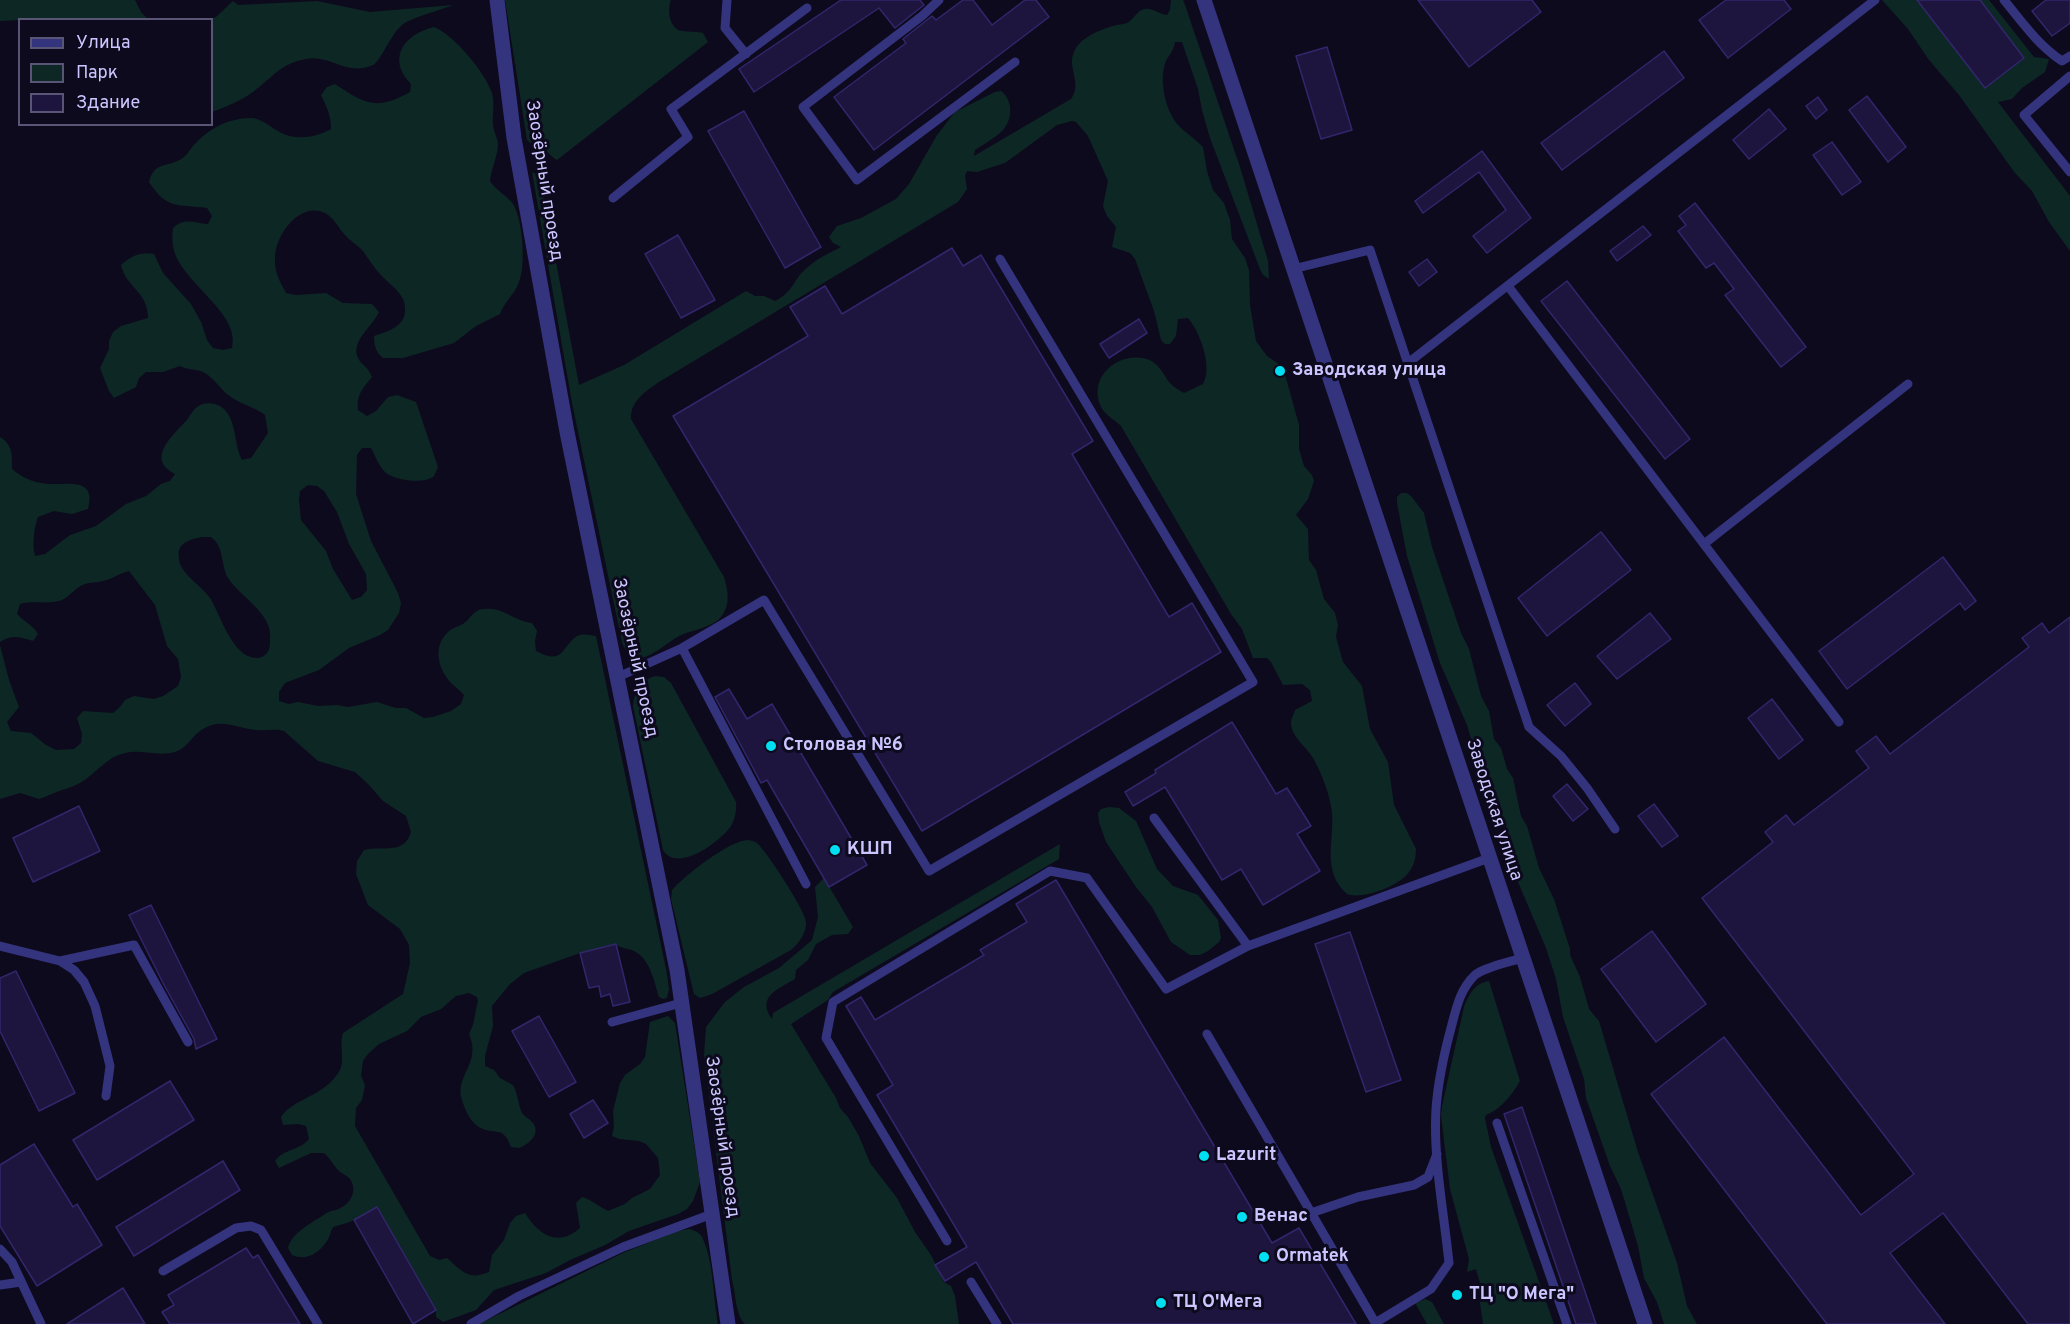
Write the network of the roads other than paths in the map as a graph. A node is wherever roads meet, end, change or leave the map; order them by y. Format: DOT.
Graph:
graph roads {
  1 [pos="497,0"];
  2 [pos="727,0"];
  3 [pos="939,0"];
  4 [pos="1204,0"];
  5 [pos="1875,0"];
  6 [pos="2004,0"];
  7 [pos="807,8"];
  8 [pos="746,54"];
  9 [pos="2070,56"];
  10 [pos="1015,62"];
  11 [pos="2070,76"];
  12 [pos="2070,172"];
  13 [pos="613,198"];
  14 [pos="1000,259"];
  15 [pos="1293,269"];
  16 [pos="1508,286"];
  17 [pos="1408,363"];
  18 [pos="1908,384"];
  19 [pos="1704,544"];
  20 [pos="682,648"];
  21 [pos="618,677"];
  22 [pos="1839,722"];
  23 [pos="1154,818"];
  24 [pos="1615,829"];
  25 [pos="1489,858"];
  26 [pos="806,884"];
  27 [pos="0,946"];
  28 [pos="1248,946"];
  29 [pos="1522,958"];
  30 [pos="60,961"];
  31 [pos="681,1003"];
  32 [pos="612,1022"];
  33 [pos="1207,1034"];
  34 [pos="188,1042"];
  35 [pos="106,1096"];
  36 [pos="1497,1123"];
  37 [pos="1437,1152"];
  38 [pos="1311,1213"];
  39 [pos="712,1214"];
  40 [pos="946,1240"];
  41 [pos="0,1249"];
  42 [pos="163,1271"];
  43 [pos="21,1282"];
  44 [pos="971,1282"];
  45 [pos="0,1285"];
  46 [pos="41,1324"];
  47 [pos="318,1324"];
  48 [pos="471,1324"];
  49 [pos="728,1324"];
  50 [pos="997,1324"];
  51 [pos="1375,1324"];
  52 [pos="1567,1324"];
  53 [pos="1645,1324"];
  1 -- 21 [label="street, Заозёрный проезд"];
  2 -- 8 [label="lane"];
  3 -- 10 [label="lane"];
  4 -- 15 [label="street, Заводская улица"];
  5 -- 16 [label="lane"];
  6 -- 9 [label="lane"];
  7 -- 8 [label="lane"];
  8 -- 13 [label="lane"];
  11 -- 12 [label="lane"];
  14 -- 20 [label="lane"];
  15 -- 17 [label="lane"];
  15 -- 25 [label="street, Заводская улица"];
  16 -- 17 [label="lane"];
  16 -- 19 [label="lane"];
  17 -- 24 [label="lane"];
  18 -- 19 [label="lane"];
  19 -- 22 [label="lane"];
  20 -- 21 [label="lane"];
  20 -- 26 [label="lane"];
  21 -- 31 [label="street, Заозёрный проезд"];
  23 -- 28 [label="lane"];
  25 -- 28 [label="lane"];
  25 -- 29 [label="street, Заводская улица"];
  27 -- 30 [label="lane"];
  28 -- 40 [label="lane"];
  29 -- 37 [label="lane"];
  29 -- 53 [label="street, Заводская улица"];
  30 -- 34 [label="lane"];
  30 -- 35 [label="lane"];
  31 -- 32 [label="lane"];
  31 -- 39 [label="street, Заозёрный проезд"];
  33 -- 38 [label="lane"];
  36 -- 52 [label="lane"];
  37 -- 38 [label="lane"];
  37 -- 51 [label="lane"];
  38 -- 51 [label="lane"];
  39 -- 48 [label="lane"];
  39 -- 49 [label="street, Заозёрный проезд"];
  41 -- 43 [label="lane"];
  42 -- 47 [label="lane"];
  43 -- 45 [label="lane"];
  43 -- 46 [label="lane"];
  44 -- 50 [label="lane"];
}
